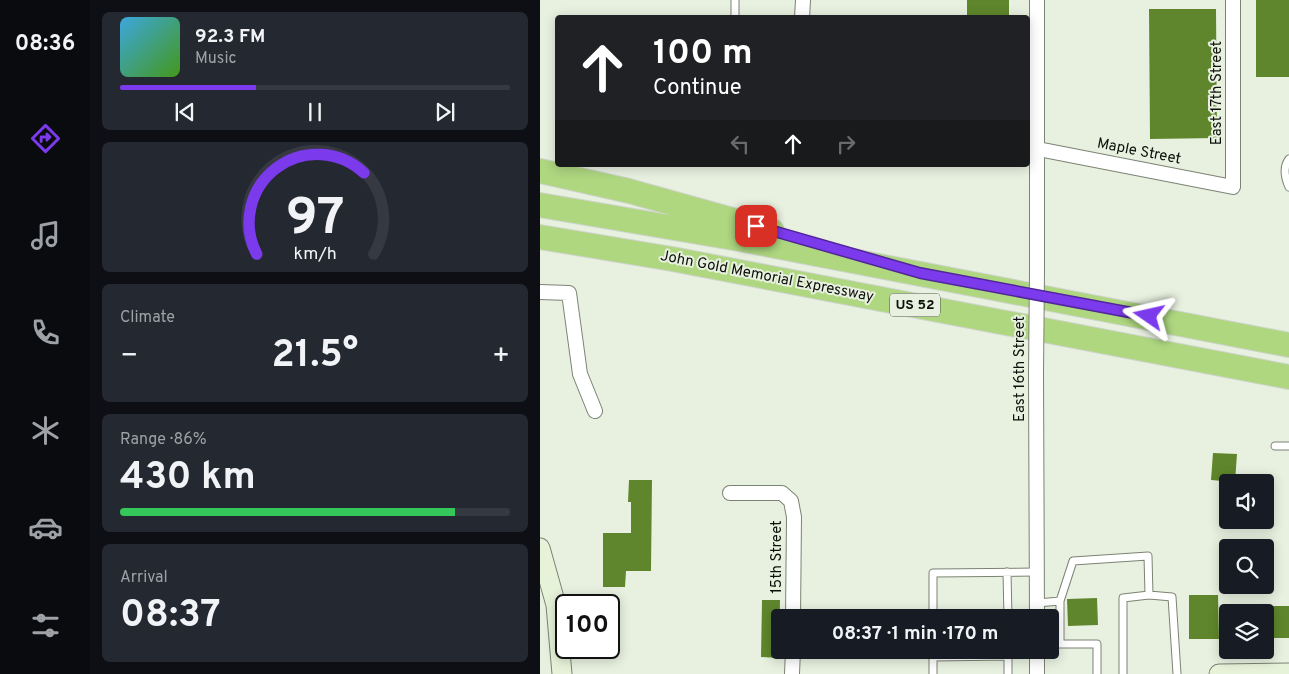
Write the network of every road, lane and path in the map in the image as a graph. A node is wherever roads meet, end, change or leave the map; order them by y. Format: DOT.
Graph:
graph roads {
  1 [pos="735,0"];
  2 [pos="803,0"];
  3 [pos="1037,0"];
  4 [pos="1233,0"];
  5 [pos="734,15"];
  6 [pos="802,15"];
  7 [pos="1038,150"];
  8 [pos="1289,159"];
  9 [pos="540,171"];
  10 [pos="1233,186"];
  11 [pos="1289,187"];
  12 [pos="540,205"];
  13 [pos="540,237"];
  14 [pos="920,273"];
  15 [pos="540,292"];
  16 [pos="1263,338"];
  17 [pos="1289,340"];
  18 [pos="1289,345"];
  19 [pos="1289,377"];
  20 [pos="596,411"];
  21 [pos="1275,446"];
  22 [pos="1289,446"];
  23 [pos="730,493"];
  24 [pos="540,548"];
  25 [pos="1007,572"];
  26 [pos="1036,572"];
  27 [pos="1149,595"];
  28 [pos="1060,601"];
  29 [pos="1036,603"];
  30 [pos="793,609"];
  31 [pos="933,609"];
  32 [pos="1008,609"];
  33 [pos="1036,609"];
  34 [pos="1060,644"];
  35 [pos="793,659"];
  36 [pos="933,659"];
  37 [pos="1008,659"];
  38 [pos="1036,659"];
  39 [pos="1289,673"];
  40 [pos="562,674"];
  41 [pos="792,674"];
  42 [pos="933,674"];
  43 [pos="1008,674"];
  44 [pos="1036,674"];
  45 [pos="1097,674"];
  46 [pos="1123,674"];
  47 [pos="1177,674"];
  48 [pos="1219,674"];
  1 -- 5 [label="lane"];
  2 -- 6 [label="street"];
  3 -- 7 [label="street, East 16th Street"];
  4 -- 10 [label="street, East 17th Street"];
  7 -- 10 [label="street, Maple Street"];
  7 -- 26 [label="street, East 16th Street, bridge"];
  8 -- 11 [label="lane"];
  9 -- 14 [label="highway"];
  12 -- 14 [label="highway, John Gold Memorial Expressway / US 52"];
  13 -- 19 [label="highway, John Gold Memorial Expressway / US 52"];
  14 -- 16 [label="highway, John Gold Memorial Expressway / US 52"];
  15 -- 20 [label="street"];
  16 -- 17 [label="highway"];
  16 -- 18 [label="highway, John Gold Memorial Expressway / US 52"];
  21 -- 22 [label="lane"];
  23 -- 30 [label="street, 15th Street"];
  24 -- 40 [label="main road"];
  25 -- 26 [label="lane"];
  25 -- 31 [label="lane"];
  25 -- 32 [label="lane"];
  26 -- 29 [label="street, East 16th Street"];
  27 -- 28 [label="lane"];
  27 -- 46 [label="lane"];
  27 -- 47 [label="lane"];
  28 -- 29 [label="lane"];
  28 -- 34 [label="lane"];
  29 -- 33 [label="street, East 16th Street"];
  34 -- 45 [label="lane"];
  35 -- 41 [label="street"];
  36 -- 42 [label="lane"];
  37 -- 43 [label="lane"];
  38 -- 44 [label="street"];
  39 -- 48 [label="main road"];
}
